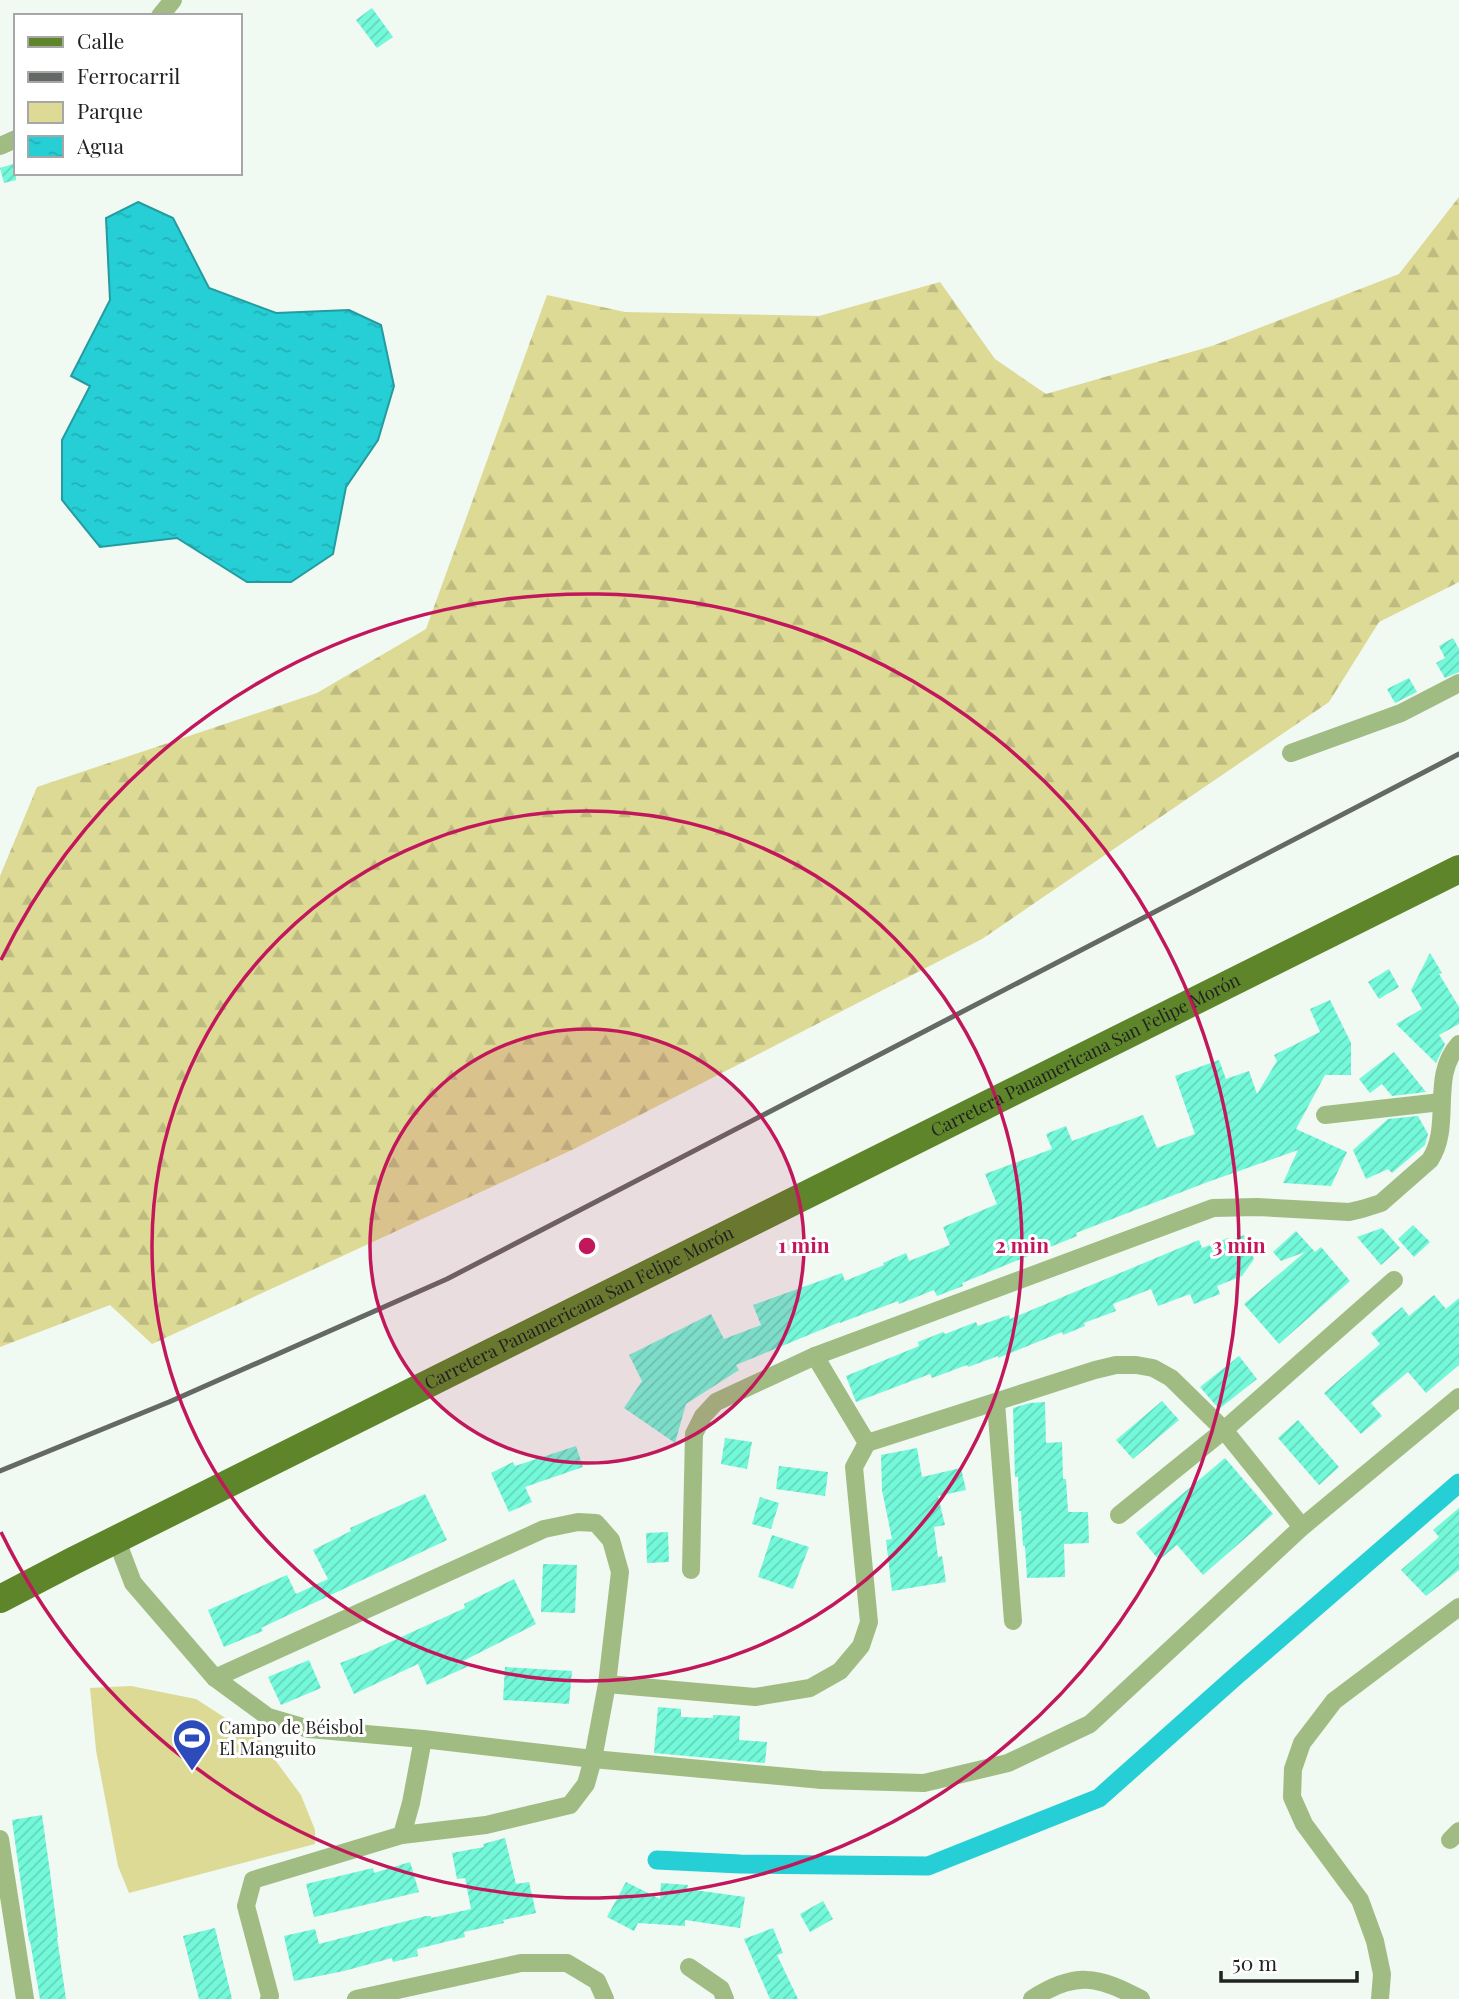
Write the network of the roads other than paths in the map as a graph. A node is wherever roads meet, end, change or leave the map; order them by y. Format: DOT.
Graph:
graph roads {
  1 [pos="173,0"];
  2 [pos="162,14"];
  3 [pos="1459,683"];
  4 [pos="1291,753"];
  5 [pos="1459,869"];
  6 [pos="1459,1044"];
  7 [pos="1441,1102"];
  8 [pos="1325,1115"];
  9 [pos="1394,1280"];
  10 [pos="815,1356"];
  11 [pos="1459,1397"];
  12 [pos="996,1403"];
  13 [pos="1224,1430"];
  14 [pos="867,1443"];
  15 [pos="1119,1515"];
  16 [pos="1301,1527"];
  17 [pos="117,1541"];
  18 [pos="691,1570"];
  19 [pos="0,1599"];
  20 [pos="1459,1607"];
  21 [pos="1013,1621"];
  22 [pos="215,1678"];
  23 [pos="607,1684"];
  24 [pos="424,1739"];
  25 [pos="593,1759"];
  26 [pos="402,1835"];
  27 [pos="0,1839"];
  28 [pos="689,1967"];
  29 [pos="272,1998"];
  30 [pos="25,1999"];
  31 [pos="356,1999"];
  32 [pos="605,1999"];
  33 [pos="725,1999"];
  34 [pos="1032,1999"];
  35 [pos="1141,1999"];
  36 [pos="1380,1999"];
  1 -- 2 [label="street"];
  3 -- 4 [label="street"];
  5 -- 17 [label="main road, Carretera Panamericana San Felipe Morón"];
  6 -- 7 [label="street"];
  7 -- 8 [label="street"];
  7 -- 10 [label="street"];
  9 -- 13 [label="street"];
  10 -- 14 [label="street"];
  10 -- 18 [label="street"];
  11 -- 16 [label="street"];
  12 -- 13 [label="street"];
  12 -- 14 [label="street"];
  12 -- 21 [label="street"];
  13 -- 15 [label="street"];
  13 -- 16 [label="street"];
  14 -- 23 [label="street"];
  16 -- 25 [label="street"];
  17 -- 19 [label="main road, Carretera Panamericana San Felipe Morón"];
  17 -- 22 [label="street"];
  20 -- 36 [label="street"];
  22 -- 23 [label="street"];
  22 -- 24 [label="street"];
  23 -- 25 [label="street"];
  24 -- 25 [label="street"];
  24 -- 26 [label="street"];
  25 -- 26 [label="street"];
  26 -- 29 [label="street"];
  27 -- 30 [label="street"];
  28 -- 33 [label="street"];
  31 -- 32 [label="street"];
  34 -- 35 [label="street"];
}
